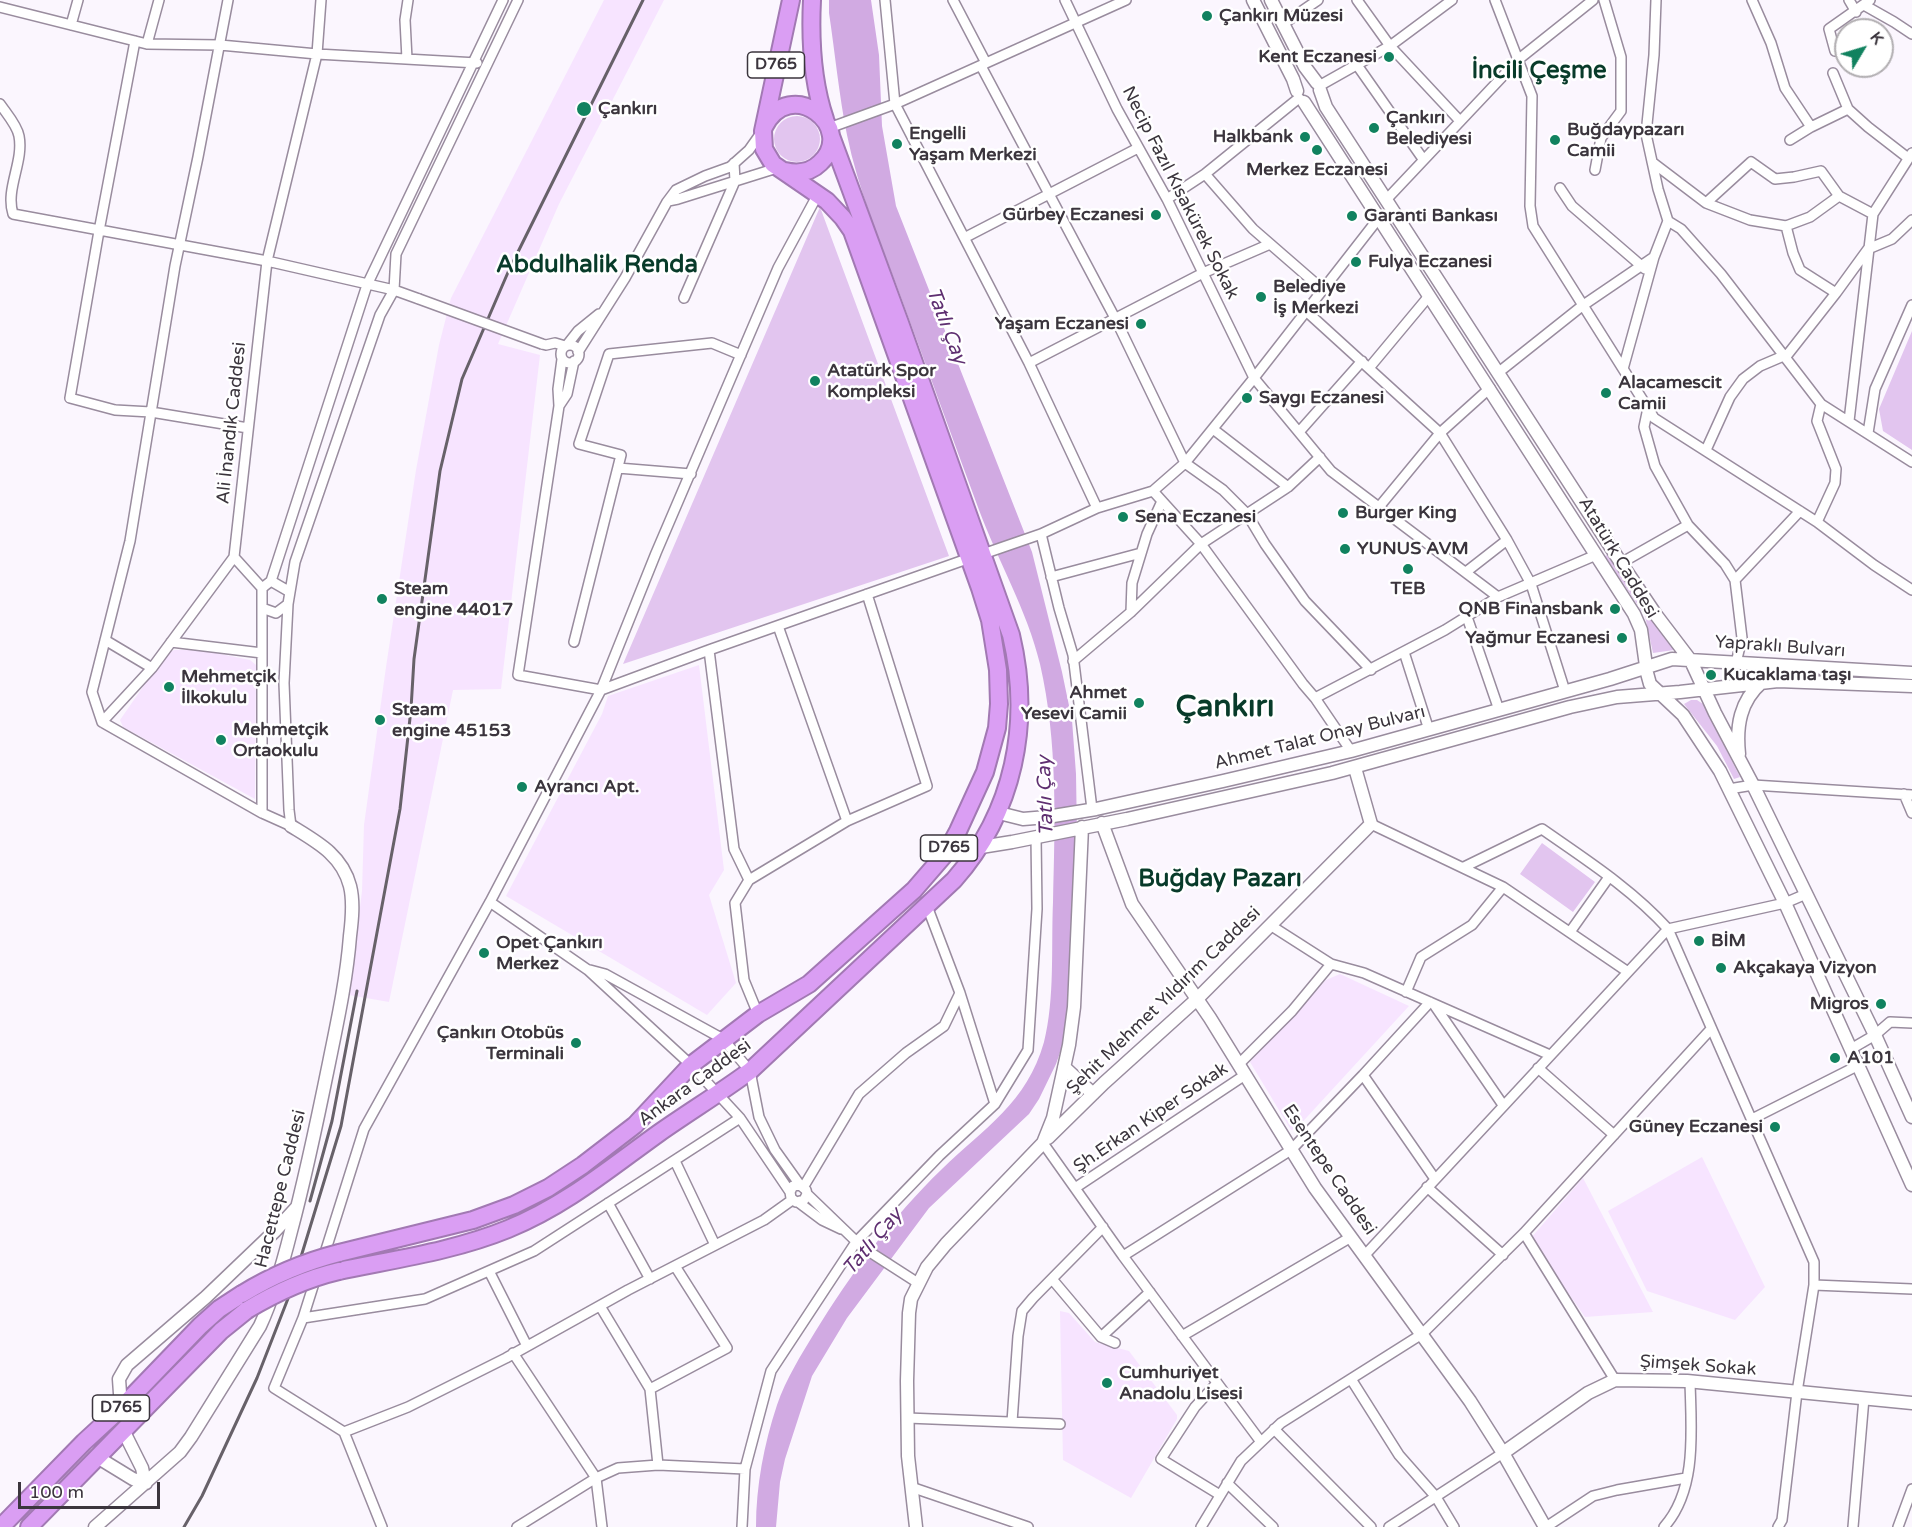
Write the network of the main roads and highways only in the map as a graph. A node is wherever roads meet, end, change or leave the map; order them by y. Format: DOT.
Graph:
graph roads {
  1 [pos="791,0"];
  2 [pos="812,0"];
  3 [pos="1253,0"];
  4 [pos="1271,0"];
  5 [pos="1319,87"];
  6 [pos="1300,97"];
  7 [pos="832,127"];
  8 [pos="763,131"];
  9 [pos="778,168"];
  10 [pos="980,555"];
  11 [pos="1690,659"];
  12 [pos="1646,667"];
  13 [pos="1912,673"];
  14 [pos="1762,682"];
  15 [pos="1912,686"];
  16 [pos="1703,689"];
  17 [pos="1657,693"];
  18 [pos="1740,761"];
  19 [pos="1355,768"];
  20 [pos="999,813"];
  21 [pos="1102,823"];
  22 [pos="291,826"];
  23 [pos="1081,827"];
  24 [pos="981,847"];
  25 [pos="1197,999"];
  26 [pos="1064,1067"];
  27 [pos="1093,1094"];
  28 [pos="1912,1117"];
  29 [pos="1042,1143"];
  30 [pos="1912,1185"];
  31 [pos="298,1205"];
  32 [pos="245,1302"];
  33 [pos="1912,1403"];
  34 [pos="121,1408"];
  35 [pos="123,1430"];
  36 [pos="1503,1453"];
  37 [pos="97,1457"];
  38 [pos="146,1482"];
  39 [pos="2,1527"];
  40 [pos="29,1527"];
  41 [pos="95,1527"];
  42 [pos="916,1527"];
  43 [pos="1545,1527"];
  1 -- 8 [label="highway, D765"];
  2 -- 7 [label="highway, D765"];
  3 -- 6 [label="main road, Atatürk Caddesi"];
  4 -- 5 [label="main road, Atatürk Caddesi"];
  5 -- 6 [label="main road"];
  5 -- 6 [label="main road"];
  5 -- 11 [label="main road, Atatürk Caddesi"];
  6 -- 12 [label="main road, Atatürk Caddesi"];
  7 -- 8 [label="highway"];
  7 -- 9 [label="highway"];
  7 -- 10 [label="highway, D765"];
  8 -- 9 [label="highway"];
  9 -- 10 [label="highway, D765"];
  10 -- 20 [label="highway, D765"];
  10 -- 32 [label="highway, D765, bridge"];
  11 -- 12 [label="main road, Yapraklı Bulvarı"];
  11 -- 13 [label="main road, Yapraklı Bulvarı"];
  11 -- 16 [label="main road, Atatürk Caddesi"];
  12 -- 17 [label="main road, Atatürk Caddesi"];
  12 -- 20 [label="main road, Ahmet Talat Onay Bulvarı"];
  14 -- 15 [label="main road"];
  14 -- 16 [label="main road"];
  14 -- 18 [label="main road"];
  16 -- 17 [label="main road"];
  16 -- 18 [label="main road, Atatürk Caddesi"];
  17 -- 19 [label="main road, Ahmet Talat Onay Bulvarı"];
  17 -- 30 [label="main road, Atatürk Caddesi"];
  18 -- 28 [label="main road, Atatürk Caddesi"];
  19 -- 21 [label="main road, Ahmet Talat Onay Bulvarı"];
  19 -- 25 [label="main road, Şehit Mehmet Yıldırım Caddesi"];
  20 -- 24 [label="highway, Ankara Caddesi / D765"];
  21 -- 23 [label="main road, Ahmet Talat Onay Bulvarı"];
  21 -- 25 [label="main road, Esentepe Caddesi"];
  22 -- 31 [label="main road, Hacettepe Caddesi"];
  23 -- 24 [label="main road, Ahmet Talat Onay Bulvarı"];
  23 -- 26 [label="main road"];
  24 -- 32 [label="highway, Ankara Caddesi / D765, bridge"];
  25 -- 27 [label="main road, Şehit Mehmet Yıldırım Caddesi"];
  25 -- 36 [label="main road, Esentepe Caddesi"];
  26 -- 27 [label="main road"];
  26 -- 29 [label="main road"];
  27 -- 29 [label="main road, Şehit Mehmet Yıldırım Caddesi"];
  29 -- 42 [label="main road, Şehit Mehmet Yıldırım Caddesi"];
  31 -- 34 [label="main road"];
  31 -- 38 [label="main road, Hacettepe Caddesi"];
  32 -- 34 [label="highway, D765"];
  32 -- 35 [label="highway, D765"];
  33 -- 36 [label="main road, Şimşek Sokak"];
  34 -- 39 [label="highway, D765"];
  35 -- 37 [label="highway, D765"];
  35 -- 38 [label="main road"];
  36 -- 43 [label="main road, Esentepe Caddesi"];
  37 -- 38 [label="main road"];
  37 -- 40 [label="highway, D765"];
  38 -- 41 [label="main road, Hacettepe Caddesi"];
}
